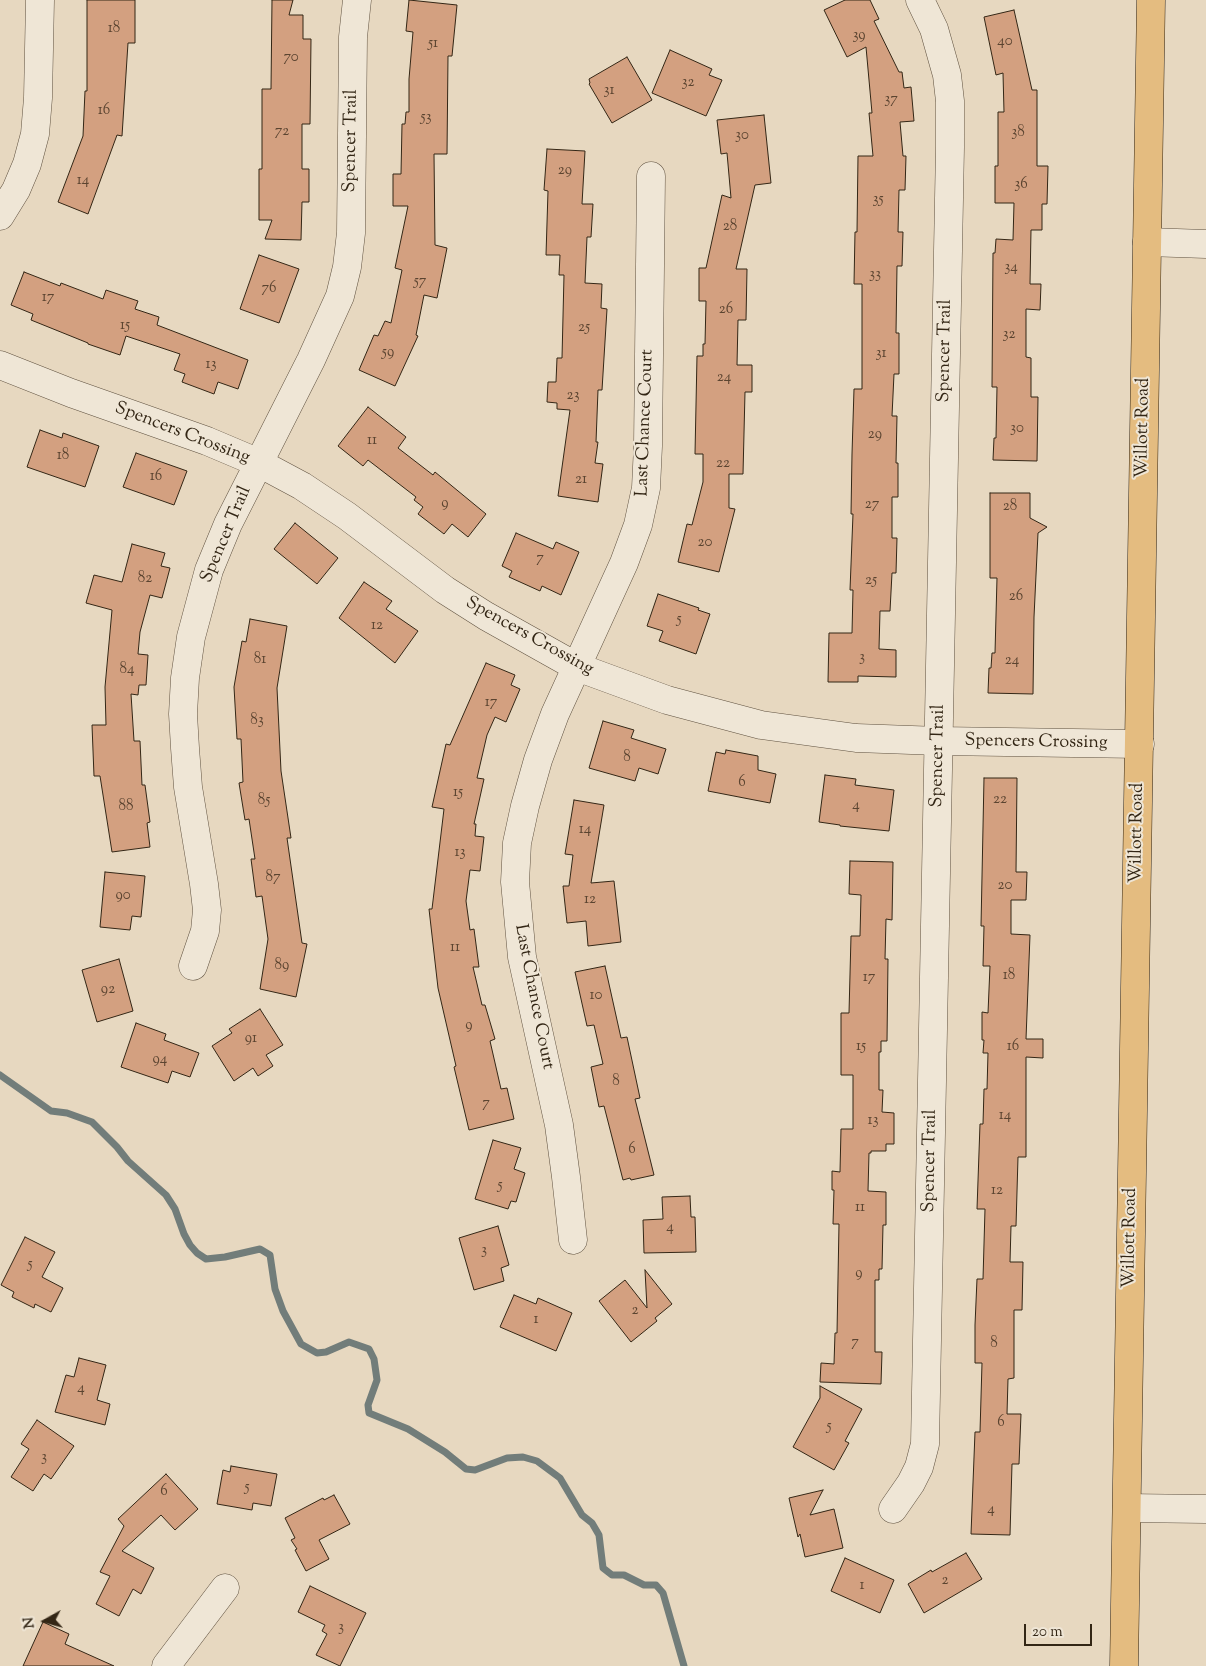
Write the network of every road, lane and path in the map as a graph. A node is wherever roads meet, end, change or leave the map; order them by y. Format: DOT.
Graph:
graph roads {
  1 [pos="40,0"];
  2 [pos="357,0"];
  3 [pos="920,0"];
  4 [pos="1151,0"];
  5 [pos="651,176"];
  6 [pos="0,216"];
  7 [pos="1147,242"];
  8 [pos="1206,244"];
  9 [pos="0,365"];
  10 [pos="259,463"];
  11 [pos="577,667"];
  12 [pos="939,741"];
  13 [pos="1140,744"];
  14 [pos="193,966"];
  15 [pos="573,1240"];
  16 [pos="893,1508"];
  17 [pos="1127,1508"];
  18 [pos="1206,1509"];
  19 [pos="225,1588"];
  20 [pos="166,1666"];
  21 [pos="1124,1666"];
  1 -- 6 [label="street"];
  2 -- 10 [label="street, Spencer Trail"];
  3 -- 12 [label="street, Spencer Trail"];
  4 -- 7 [label="main road, Willott Road"];
  5 -- 11 [label="street, Last Chance Court"];
  7 -- 8 [label="street"];
  7 -- 13 [label="main road, Willott Road"];
  9 -- 10 [label="street, Spencers Crossing"];
  10 -- 11 [label="street, Spencers Crossing"];
  10 -- 14 [label="street, Spencer Trail"];
  11 -- 12 [label="street, Spencers Crossing"];
  11 -- 15 [label="street, Last Chance Court"];
  12 -- 13 [label="street, Spencers Crossing"];
  12 -- 16 [label="street, Spencer Trail"];
  13 -- 17 [label="main road, Willott Road"];
  17 -- 18 [label="street"];
  17 -- 21 [label="main road, Willott Road"];
  19 -- 20 [label="street"];
}
